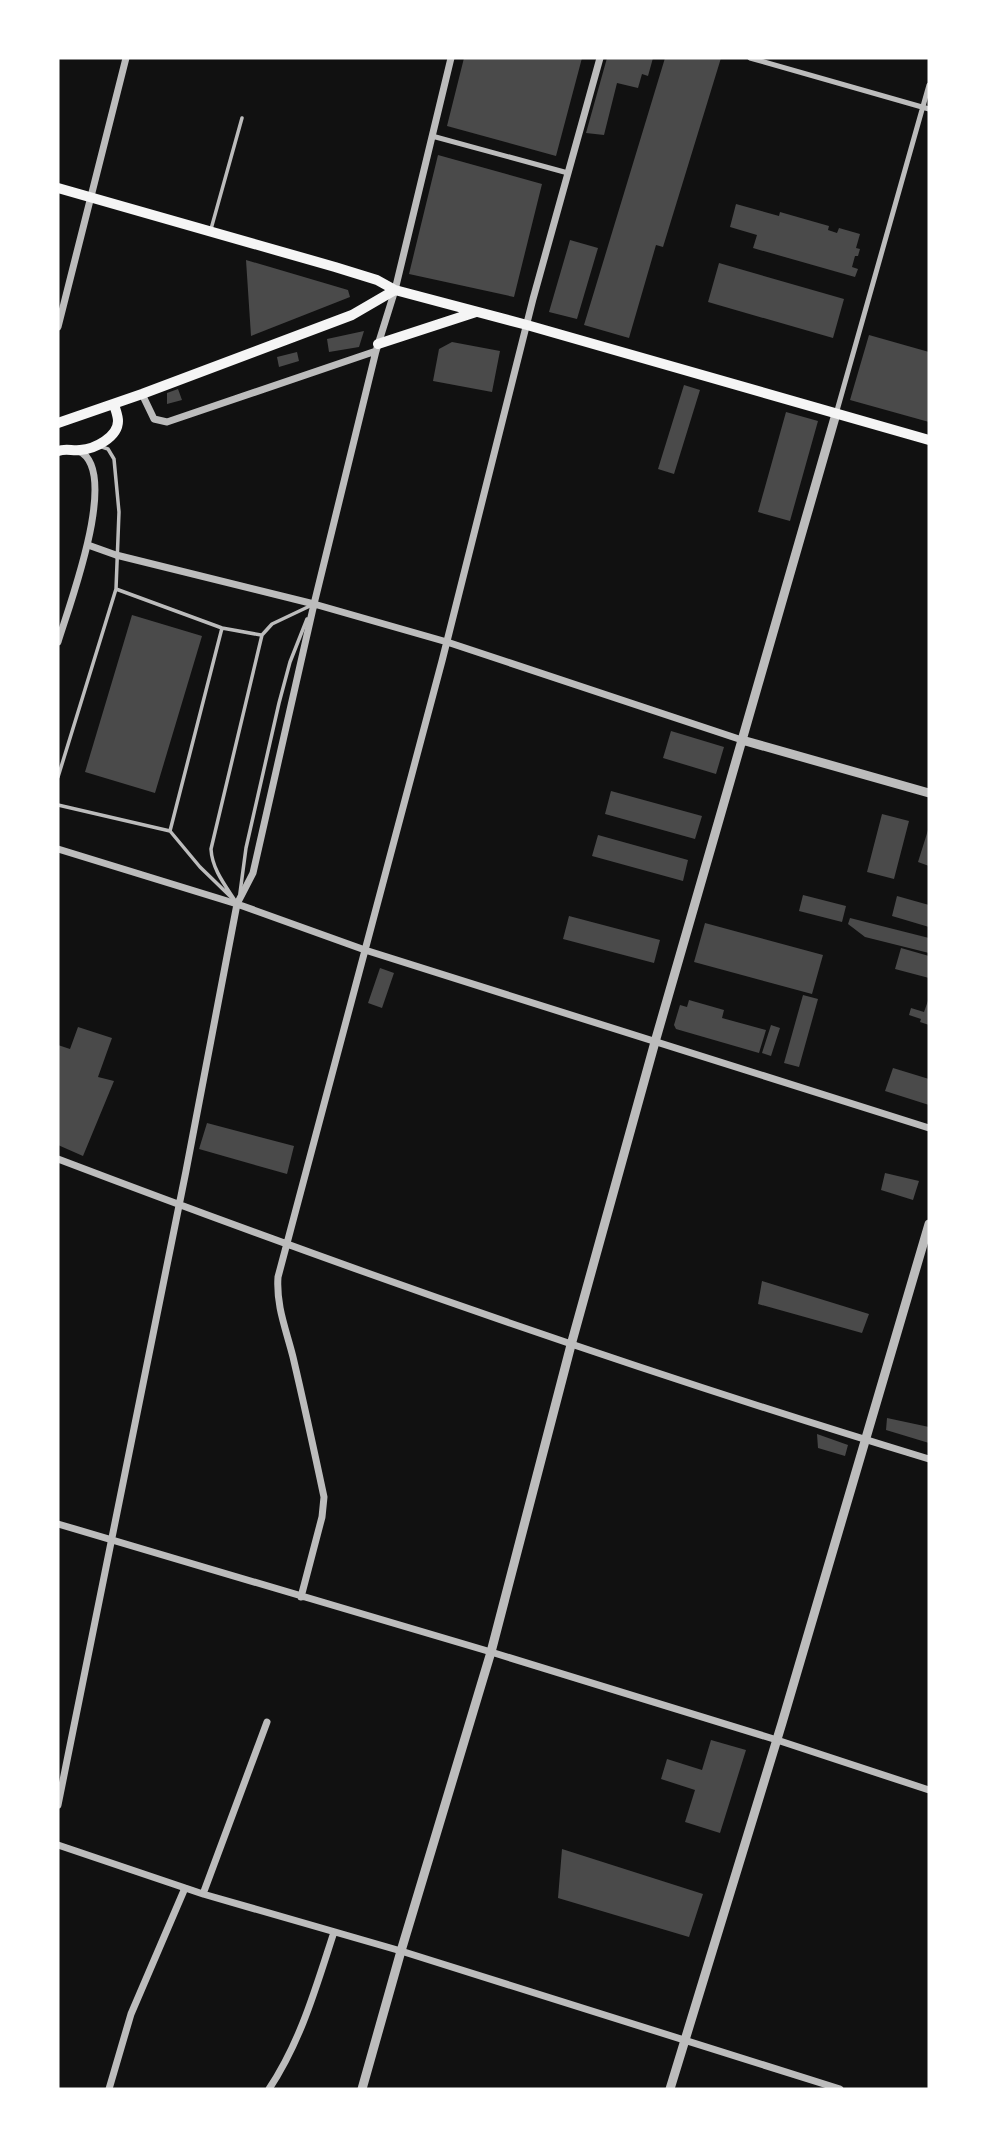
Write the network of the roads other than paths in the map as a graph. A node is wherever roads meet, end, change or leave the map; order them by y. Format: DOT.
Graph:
graph roads {
  1 [pos="126,58"];
  2 [pos="451,58"];
  3 [pos="600,58"];
  4 [pos="750,58"];
  5 [pos="929,85"];
  6 [pos="926,108"];
  7 [pos="242,118"];
  8 [pos="432,135"];
  9 [pos="568,173"];
  10 [pos="58,187"];
  11 [pos="89,196"];
  12 [pos="211,231"];
  13 [pos="395,290"];
  14 [pos="475,312"];
  15 [pos="527,325"];
  16 [pos="58,327"];
  17 [pos="377,347"];
  18 [pos="142,394"];
  19 [pos="114,404"];
  20 [pos="836,414"];
  21 [pos="58,423"];
  22 [pos="929,440"];
  23 [pos="99,446"];
  24 [pos="58,451"];
  25 [pos="78,451"];
  26 [pos="88,545"];
  27 [pos="117,555"];
  28 [pos="116,589"];
  29 [pos="314,604"];
  30 [pos="222,628"];
  31 [pos="262,635"];
  32 [pos="58,642"];
  33 [pos="447,642"];
  34 [pos="742,740"];
  35 [pos="58,777"];
  36 [pos="929,793"];
  37 [pos="58,805"];
  38 [pos="170,831"];
  39 [pos="58,849"];
  40 [pos="237,904"];
  41 [pos="365,950"];
  42 [pos="655,1042"];
  43 [pos="929,1128"];
  44 [pos="58,1159"];
  45 [pos="178,1205"];
  46 [pos="929,1224"];
  47 [pos="287,1244"];
  48 [pos="572,1345"];
  49 [pos="866,1440"];
  50 [pos="929,1459"];
  51 [pos="58,1524"];
  52 [pos="111,1541"];
  53 [pos="301,1597"];
  54 [pos="491,1653"];
  55 [pos="267,1722"];
  56 [pos="777,1740"];
  57 [pos="929,1790"];
  58 [pos="58,1805"];
  59 [pos="58,1845"];
  60 [pos="185,1888"];
  61 [pos="203,1894"];
  62 [pos="334,1932"];
  63 [pos="401,1951"];
  64 [pos="685,2039"];
  65 [pos="109,2089"];
  66 [pos="269,2089"];
  67 [pos="362,2089"];
  68 [pos="670,2089"];
  69 [pos="840,2089"];
  1 -- 11 [label="street"];
  2 -- 8 [label="street"];
  3 -- 9 [label="street"];
  4 -- 6 [label="street"];
  5 -- 6 [label="street"];
  6 -- 20 [label="street"];
  7 -- 12 [label="lane"];
  8 -- 9 [label="street"];
  8 -- 13 [label="street"];
  9 -- 15 [label="street"];
  10 -- 11 [label="main road"];
  11 -- 12 [label="main road"];
  11 -- 16 [label="street"];
  12 -- 13 [label="main road"];
  13 -- 14 [label="main road"];
  13 -- 17 [label="street"];
  13 -- 18 [label="main road"];
  14 -- 15 [label="main road"];
  14 -- 17 [label="main road"];
  15 -- 20 [label="main road"];
  15 -- 33 [label="street"];
  17 -- 18 [label="street"];
  17 -- 29 [label="street"];
  18 -- 19 [label="main road"];
  19 -- 21 [label="main road"];
  19 -- 23 [label="main road"];
  20 -- 22 [label="main road"];
  20 -- 34 [label="street"];
  23 -- 25 [label="main road"];
  23 -- 27 [label="lane"];
  24 -- 25 [label="main road"];
  25 -- 26 [label="street"];
  26 -- 27 [label="street"];
  26 -- 32 [label="street"];
  27 -- 28 [label="lane"];
  27 -- 29 [label="street"];
  28 -- 30 [label="lane"];
  28 -- 35 [label="lane"];
  29 -- 31 [label="lane"];
  29 -- 33 [label="street"];
  29 -- 40 [label="lane"];
  29 -- 40 [label="street"];
  30 -- 31 [label="lane"];
  30 -- 38 [label="lane"];
  31 -- 40 [label="lane"];
  33 -- 34 [label="street"];
  33 -- 41 [label="street"];
  34 -- 36 [label="street"];
  34 -- 42 [label="street"];
  37 -- 38 [label="lane"];
  38 -- 40 [label="lane"];
  39 -- 40 [label="street"];
  40 -- 41 [label="street"];
  40 -- 45 [label="street"];
  41 -- 42 [label="street"];
  41 -- 47 [label="street"];
  42 -- 43 [label="street"];
  42 -- 48 [label="street"];
  44 -- 45 [label="street"];
  45 -- 47 [label="street"];
  45 -- 52 [label="street"];
  46 -- 49 [label="street"];
  47 -- 48 [label="street"];
  47 -- 53 [label="street"];
  48 -- 49 [label="street"];
  48 -- 54 [label="street"];
  49 -- 50 [label="street"];
  49 -- 56 [label="street"];
  51 -- 52 [label="street"];
  52 -- 53 [label="street"];
  52 -- 58 [label="street"];
  53 -- 54 [label="street"];
  54 -- 56 [label="street"];
  54 -- 63 [label="street"];
  55 -- 61 [label="street"];
  56 -- 57 [label="street"];
  56 -- 64 [label="street"];
  59 -- 60 [label="street"];
  60 -- 61 [label="street"];
  60 -- 65 [label="street"];
  61 -- 62 [label="street"];
  62 -- 63 [label="street"];
  62 -- 66 [label="street"];
  63 -- 64 [label="street"];
  63 -- 67 [label="street"];
  64 -- 68 [label="street"];
  64 -- 69 [label="street"];
}
